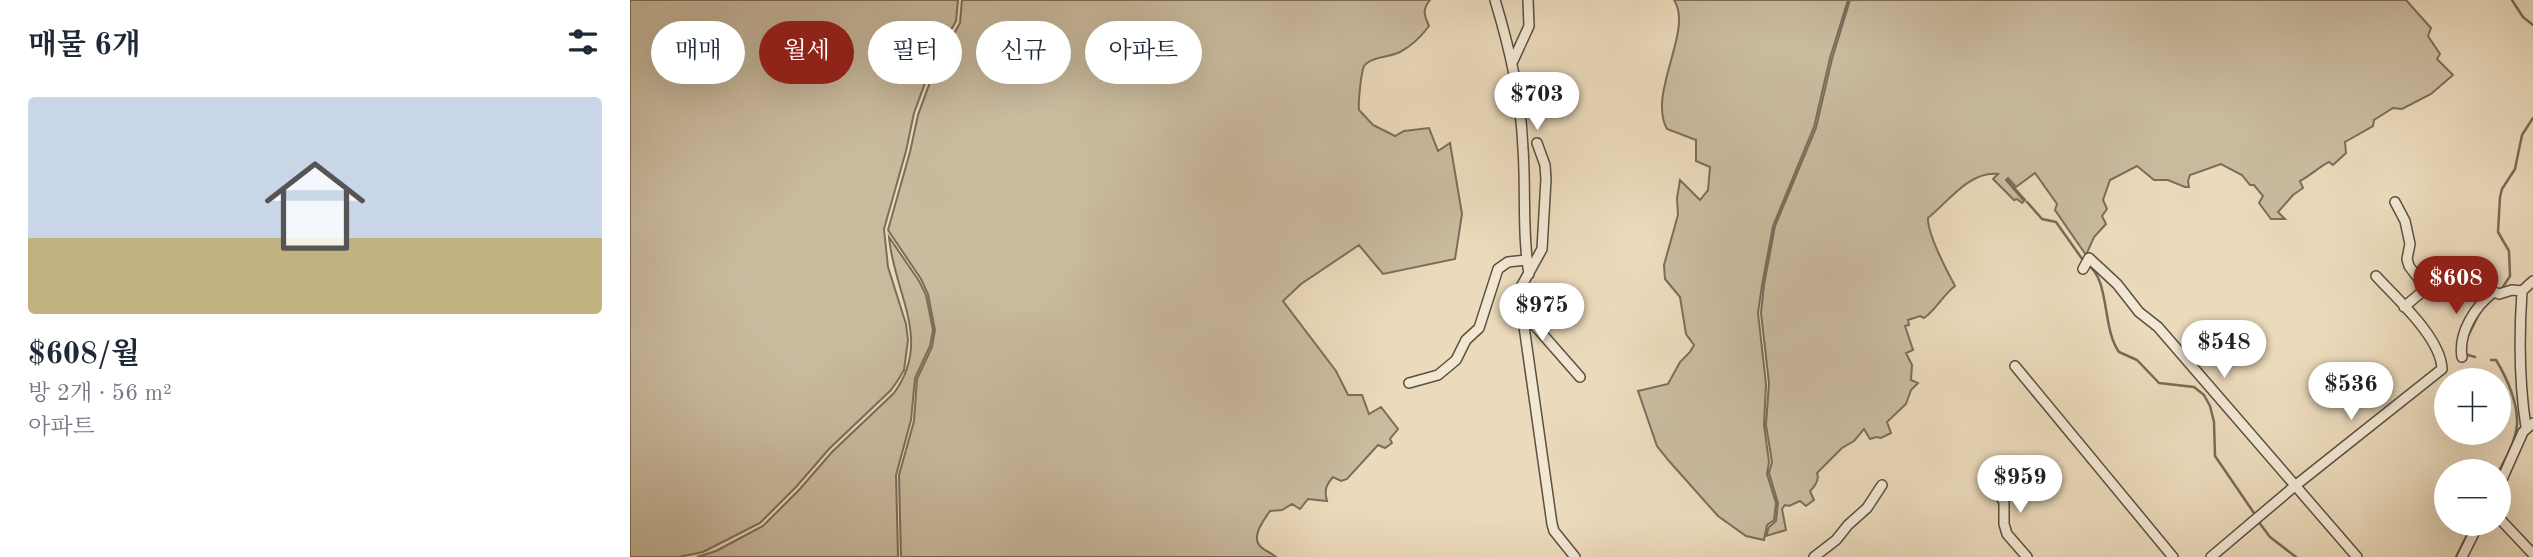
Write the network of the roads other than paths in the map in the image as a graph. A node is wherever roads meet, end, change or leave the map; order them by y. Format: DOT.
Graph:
graph roads {
  1 [pos="1496,0"];
  2 [pos="1528,0"];
  3 [pos="1513,61"];
  4 [pos="1537,143"];
  5 [pos="2395,202"];
  6 [pos="1526,260"];
  7 [pos="2083,268"];
  8 [pos="1529,274"];
  9 [pos="2376,276"];
  10 [pos="2533,281"];
  11 [pos="2522,291"];
  12 [pos="2404,307"];
  13 [pos="1522,311"];
  14 [pos="2462,357"];
  15 [pos="2015,366"];
  16 [pos="1580,377"];
  17 [pos="1409,383"];
  18 [pos="2530,425"];
  19 [pos="2511,462"];
  20 [pos="2000,473"];
  21 [pos="1882,485"];
  22 [pos="2296,485"];
  23 [pos="2511,531"];
  24 [pos="2472,536"];
  25 [pos="2533,554"];
  26 [pos="1575,557"];
  27 [pos="1814,557"];
  28 [pos="2027,557"];
  29 [pos="2173,557"];
  30 [pos="2211,557"];
  31 [pos="2357,557"];
  32 [pos="2462,557"];
  1 -- 3 [label="street"];
  2 -- 3 [label="street"];
  3 -- 6 [label="street"];
  4 -- 8 [label="street"];
  5 -- 12 [label="street"];
  6 -- 8 [label="street"];
  6 -- 17 [label="street"];
  7 -- 22 [label="street"];
  8 -- 13 [label="street"];
  9 -- 12 [label="street"];
  10 -- 11 [label="street"];
  11 -- 14 [label="street"];
  11 -- 18 [label="street"];
  12 -- 22 [label="street"];
  13 -- 16 [label="street"];
  13 -- 26 [label="street"];
  15 -- 29 [label="street"];
  18 -- 19 [label="street"];
  20 -- 28 [label="street"];
  21 -- 27 [label="street"];
  22 -- 30 [label="street"];
  22 -- 31 [label="street"];
  23 -- 25 [label="street"];
  24 -- 32 [label="street"];
}
